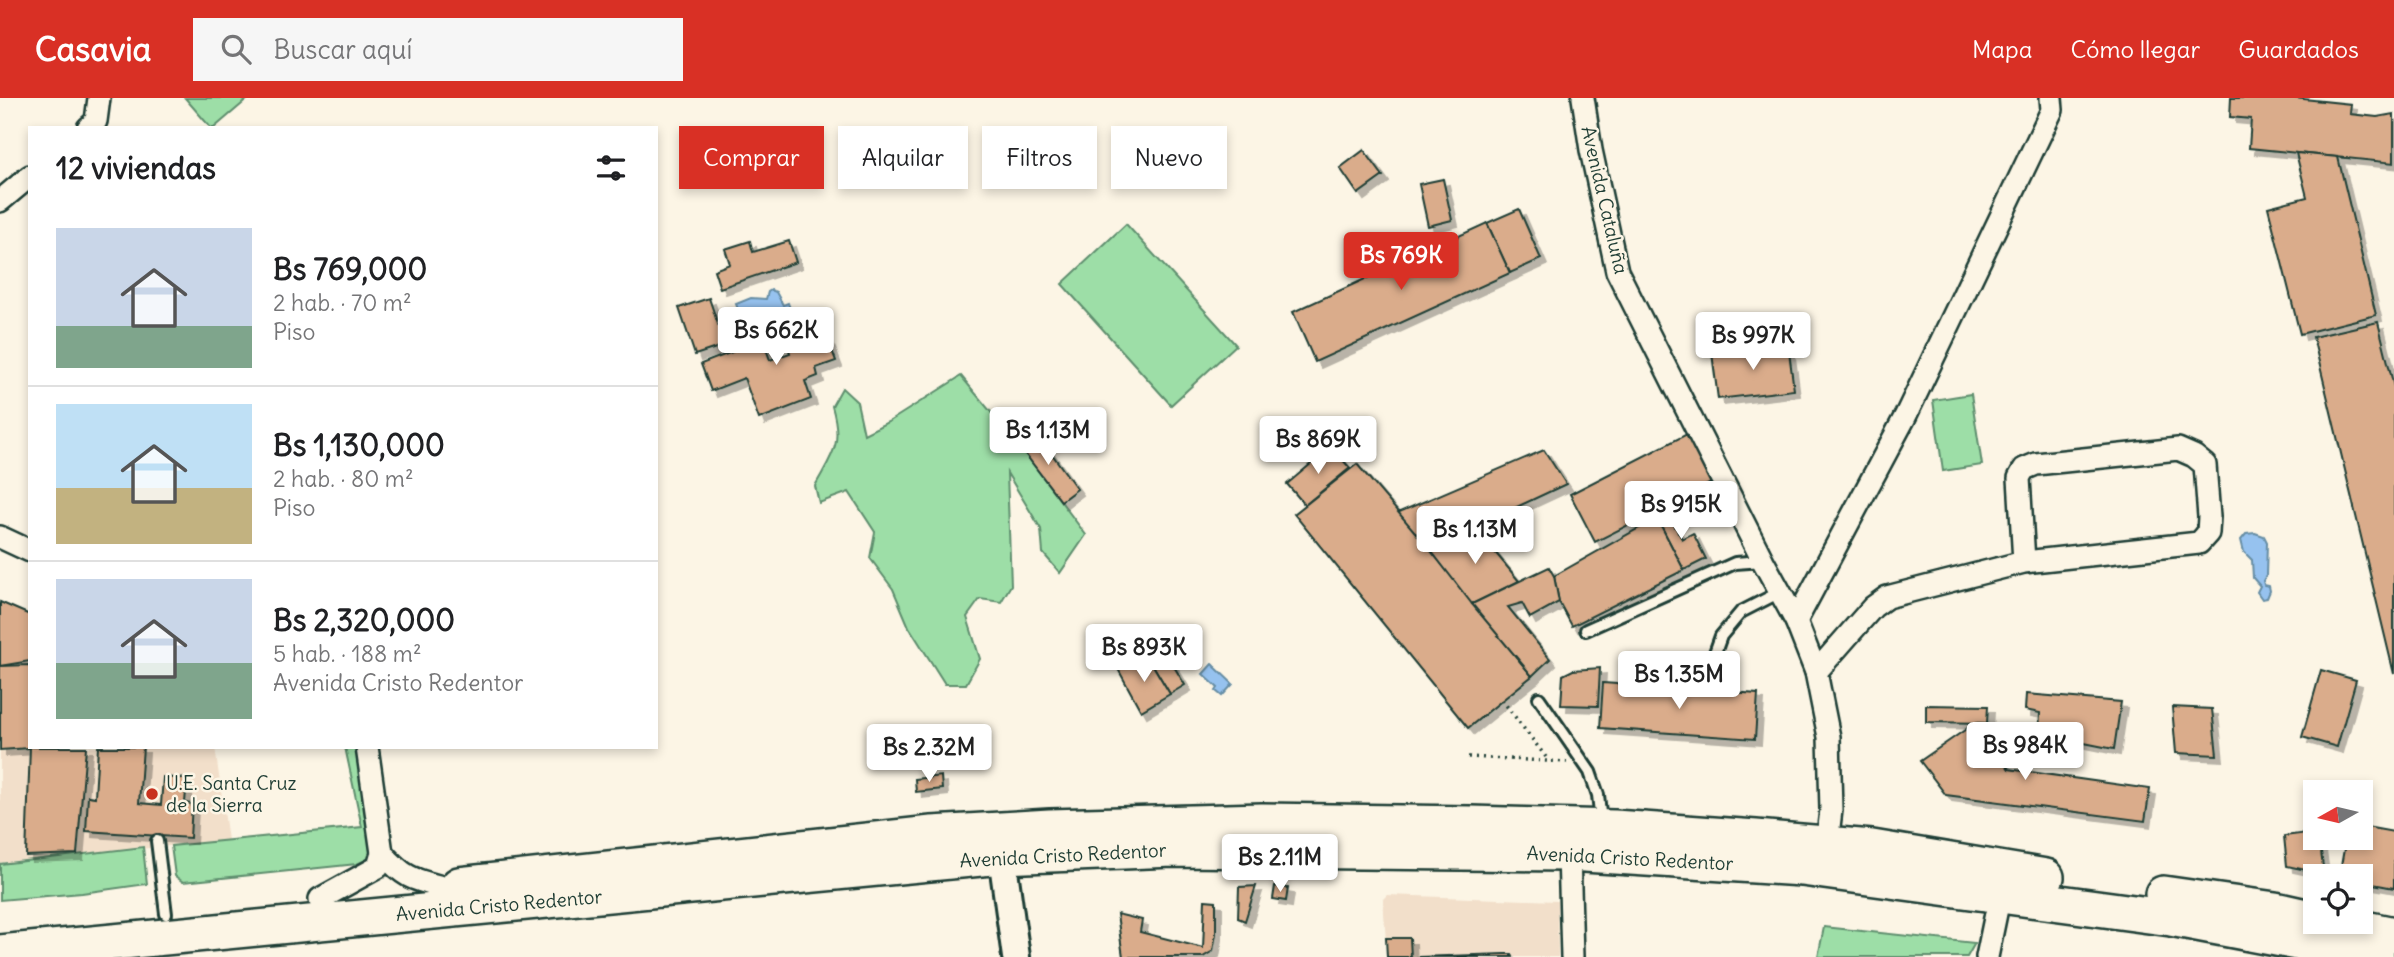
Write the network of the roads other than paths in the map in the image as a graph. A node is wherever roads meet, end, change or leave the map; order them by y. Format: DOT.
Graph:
graph roads {
  1 [pos="99,98"];
  2 [pos="1583,98"];
  3 [pos="2051,98"];
  4 [pos="90,126"];
  5 [pos="28,178"];
  6 [pos="0,201"];
  7 [pos="0,537"];
  8 [pos="28,550"];
  9 [pos="1763,561"];
  10 [pos="2024,562"];
  11 [pos="1780,592"];
  12 [pos="1796,621"];
  13 [pos="1586,630"];
  14 [pos="1816,671"];
  15 [pos="1707,675"];
  16 [pos="1539,698"];
  17 [pos="367,749"];
  18 [pos="1602,828"];
  19 [pos="157,841"];
  20 [pos="1827,844"];
  21 [pos="382,853"];
  22 [pos="1569,853"];
  23 [pos="1002,856"];
  24 [pos="442,887"];
  25 [pos="2000,894"];
  26 [pos="320,899"];
  27 [pos="166,914"];
  28 [pos="2303,916"];
  29 [pos="0,930"];
  30 [pos="2373,931"];
  31 [pos="2394,935"];
  32 [pos="0,953"];
  33 [pos="1016,957"];
  34 [pos="1572,957"];
  35 [pos="1987,957"];
  36 [pos="2376,957"];
  1 -- 4 [label="street"];
  2 -- 9 [label="street, Avenida Cataluña"];
  3 -- 12 [label="street"];
  5 -- 6 [label="street"];
  7 -- 8 [label="street"];
  9 -- 11 [label="street, Avenida Cataluña"];
  9 -- 13 [label="lane"];
  10 -- 10 [label="street"];
  10 -- 14 [label="street"];
  11 -- 12 [label="street, Avenida Cataluña"];
  11 -- 15 [label="lane"];
  12 -- 14 [label="street, Avenida Cataluña"];
  14 -- 20 [label="street, Avenida Cataluña"];
  16 -- 18 [label="lane"];
  17 -- 21 [label="street"];
  18 -- 20 [label="highway, Avenida Cristo Redentor"];
  18 -- 24 [label="highway, Avenida Cristo Redentor"];
  19 -- 27 [label="lane"];
  20 -- 28 [label="highway, Avenida Cristo Redentor"];
  21 -- 24 [label="street"];
  21 -- 26 [label="street"];
  22 -- 23 [label="highway, Avenida Cristo Redentor"];
  22 -- 25 [label="highway, Avenida Cristo Redentor"];
  22 -- 34 [label="street"];
  23 -- 32 [label="highway, Avenida Cristo Redentor"];
  23 -- 33 [label="street"];
  24 -- 26 [label="highway, Avenida Cristo Redentor"];
  25 -- 35 [label="street"];
  25 -- 36 [label="highway, Avenida Cristo Redentor"];
  26 -- 27 [label="highway, Avenida Cristo Redentor"];
  27 -- 29 [label="highway, Avenida Cristo Redentor"];
  30 -- 31 [label="highway"];
}
